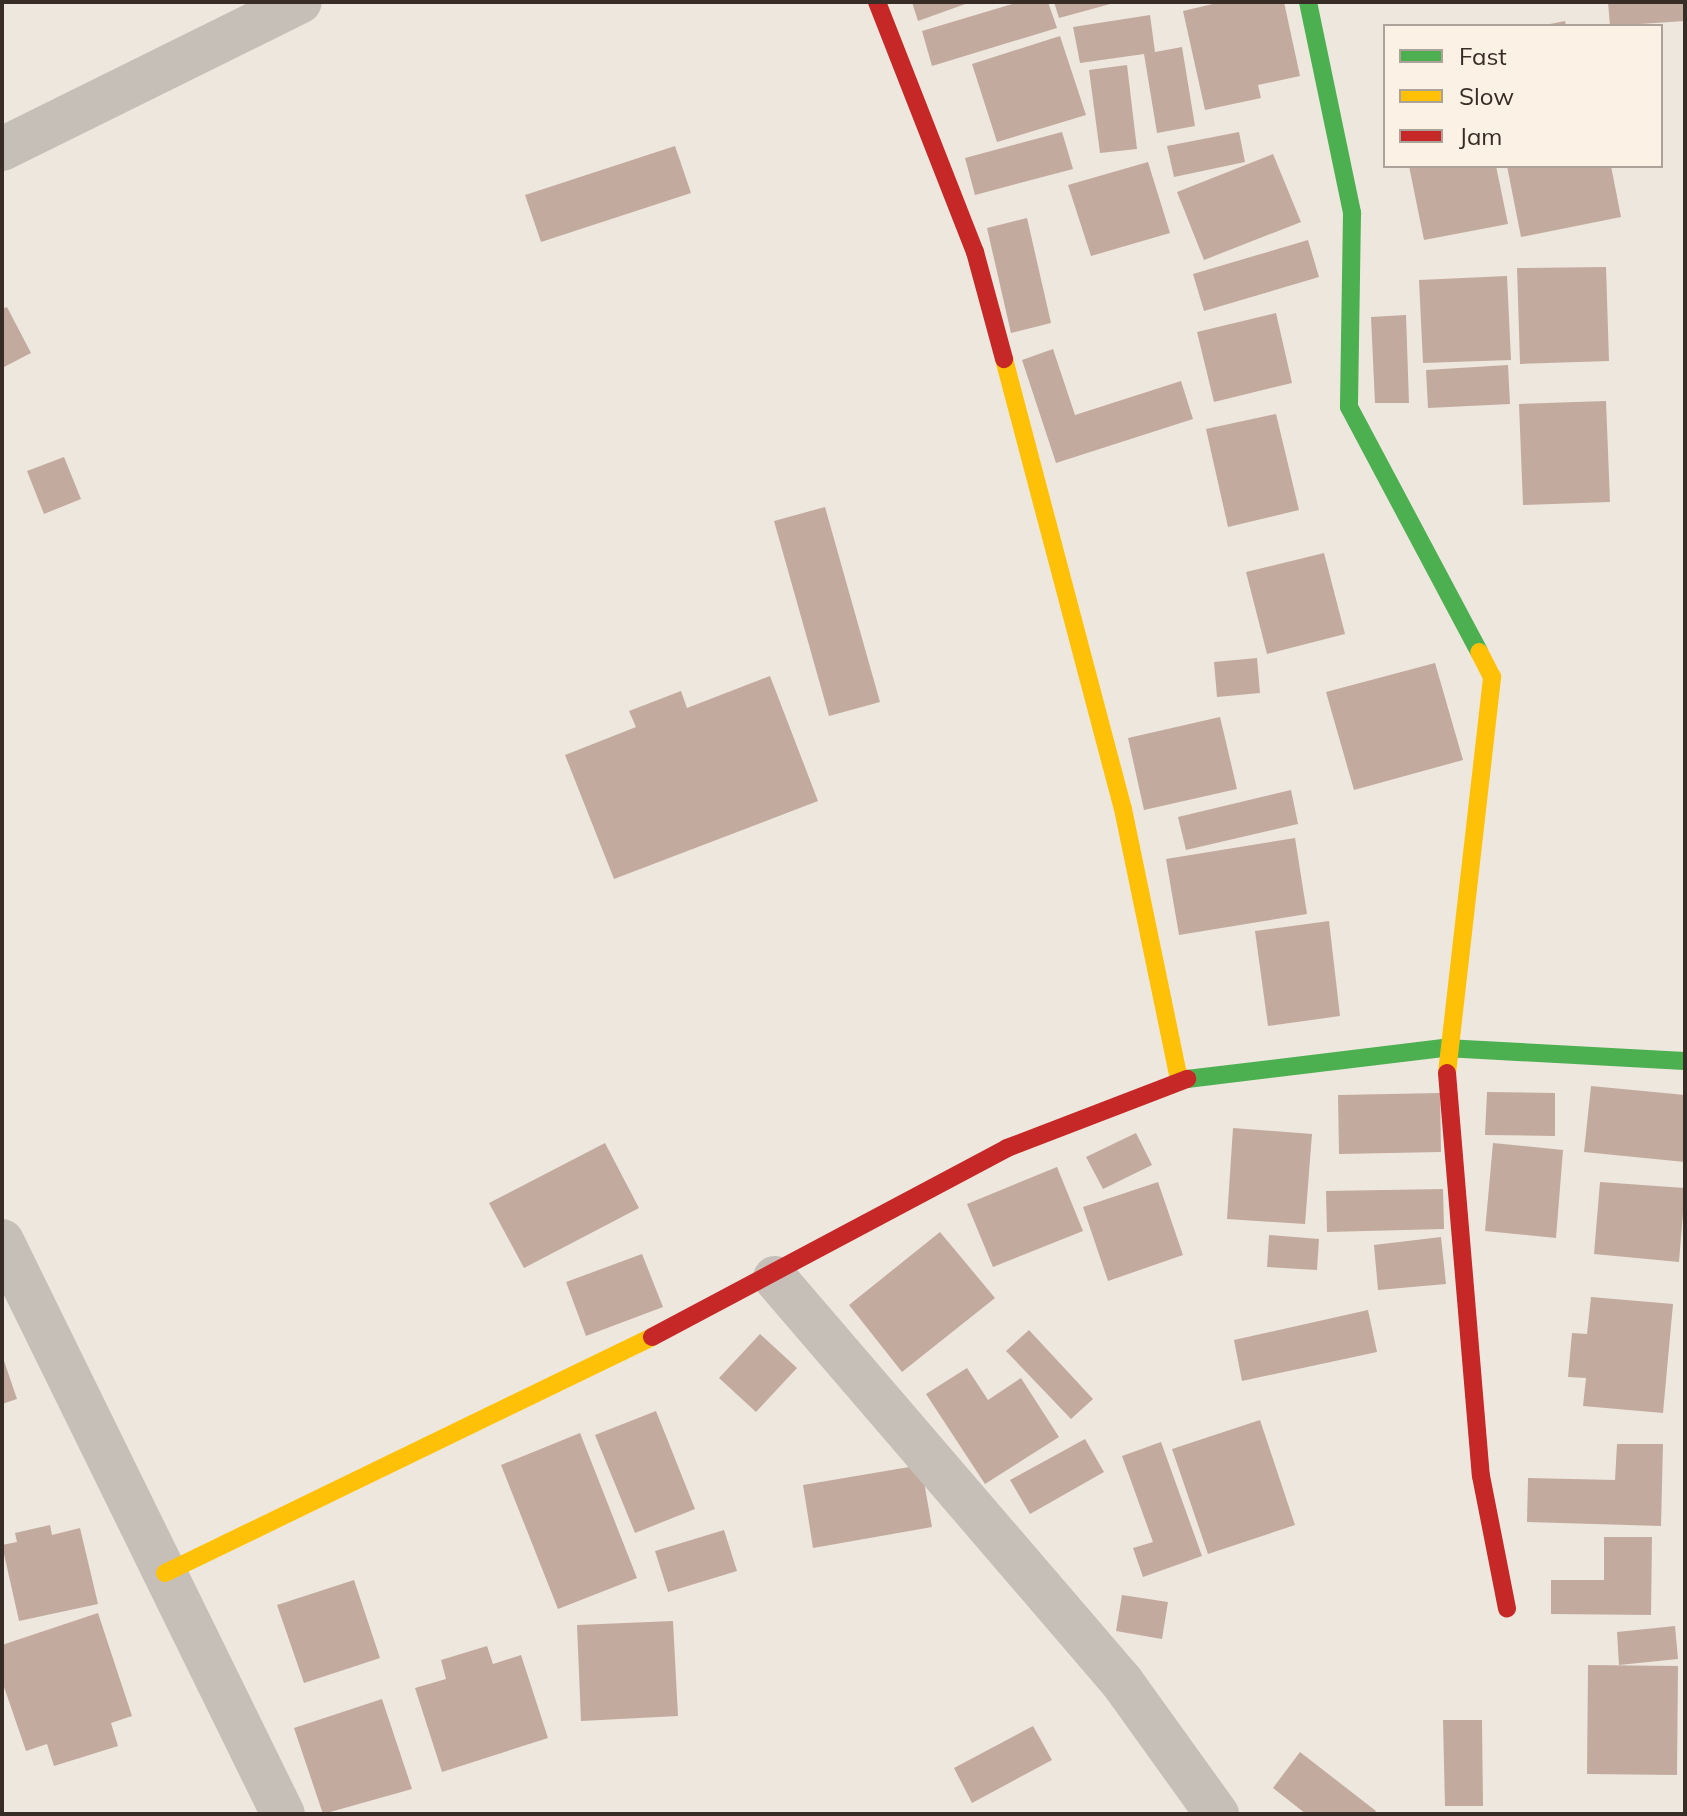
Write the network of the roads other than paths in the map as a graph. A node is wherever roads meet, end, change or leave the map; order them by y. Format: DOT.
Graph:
graph roads {
  1 [pos="300,2"];
  2 [pos="877,2"];
  3 [pos="1308,2"];
  4 [pos="2,149"];
  5 [pos="1445,1048"];
  6 [pos="1685,1061"];
  7 [pos="1179,1080"];
  8 [pos="2,1241"];
  9 [pos="775,1278"];
  10 [pos="165,1573"];
  11 [pos="1507,1608"];
  12 [pos="283,1814"];
  13 [pos="1217,1814"];
  1 -- 4 [label="street"];
  2 -- 7 [label="street"];
  3 -- 5 [label="street"];
  5 -- 6 [label="street"];
  5 -- 7 [label="street"];
  5 -- 11 [label="street"];
  7 -- 9 [label="street"];
  8 -- 10 [label="street"];
  9 -- 10 [label="street"];
  9 -- 13 [label="street"];
  10 -- 12 [label="street"];
}
